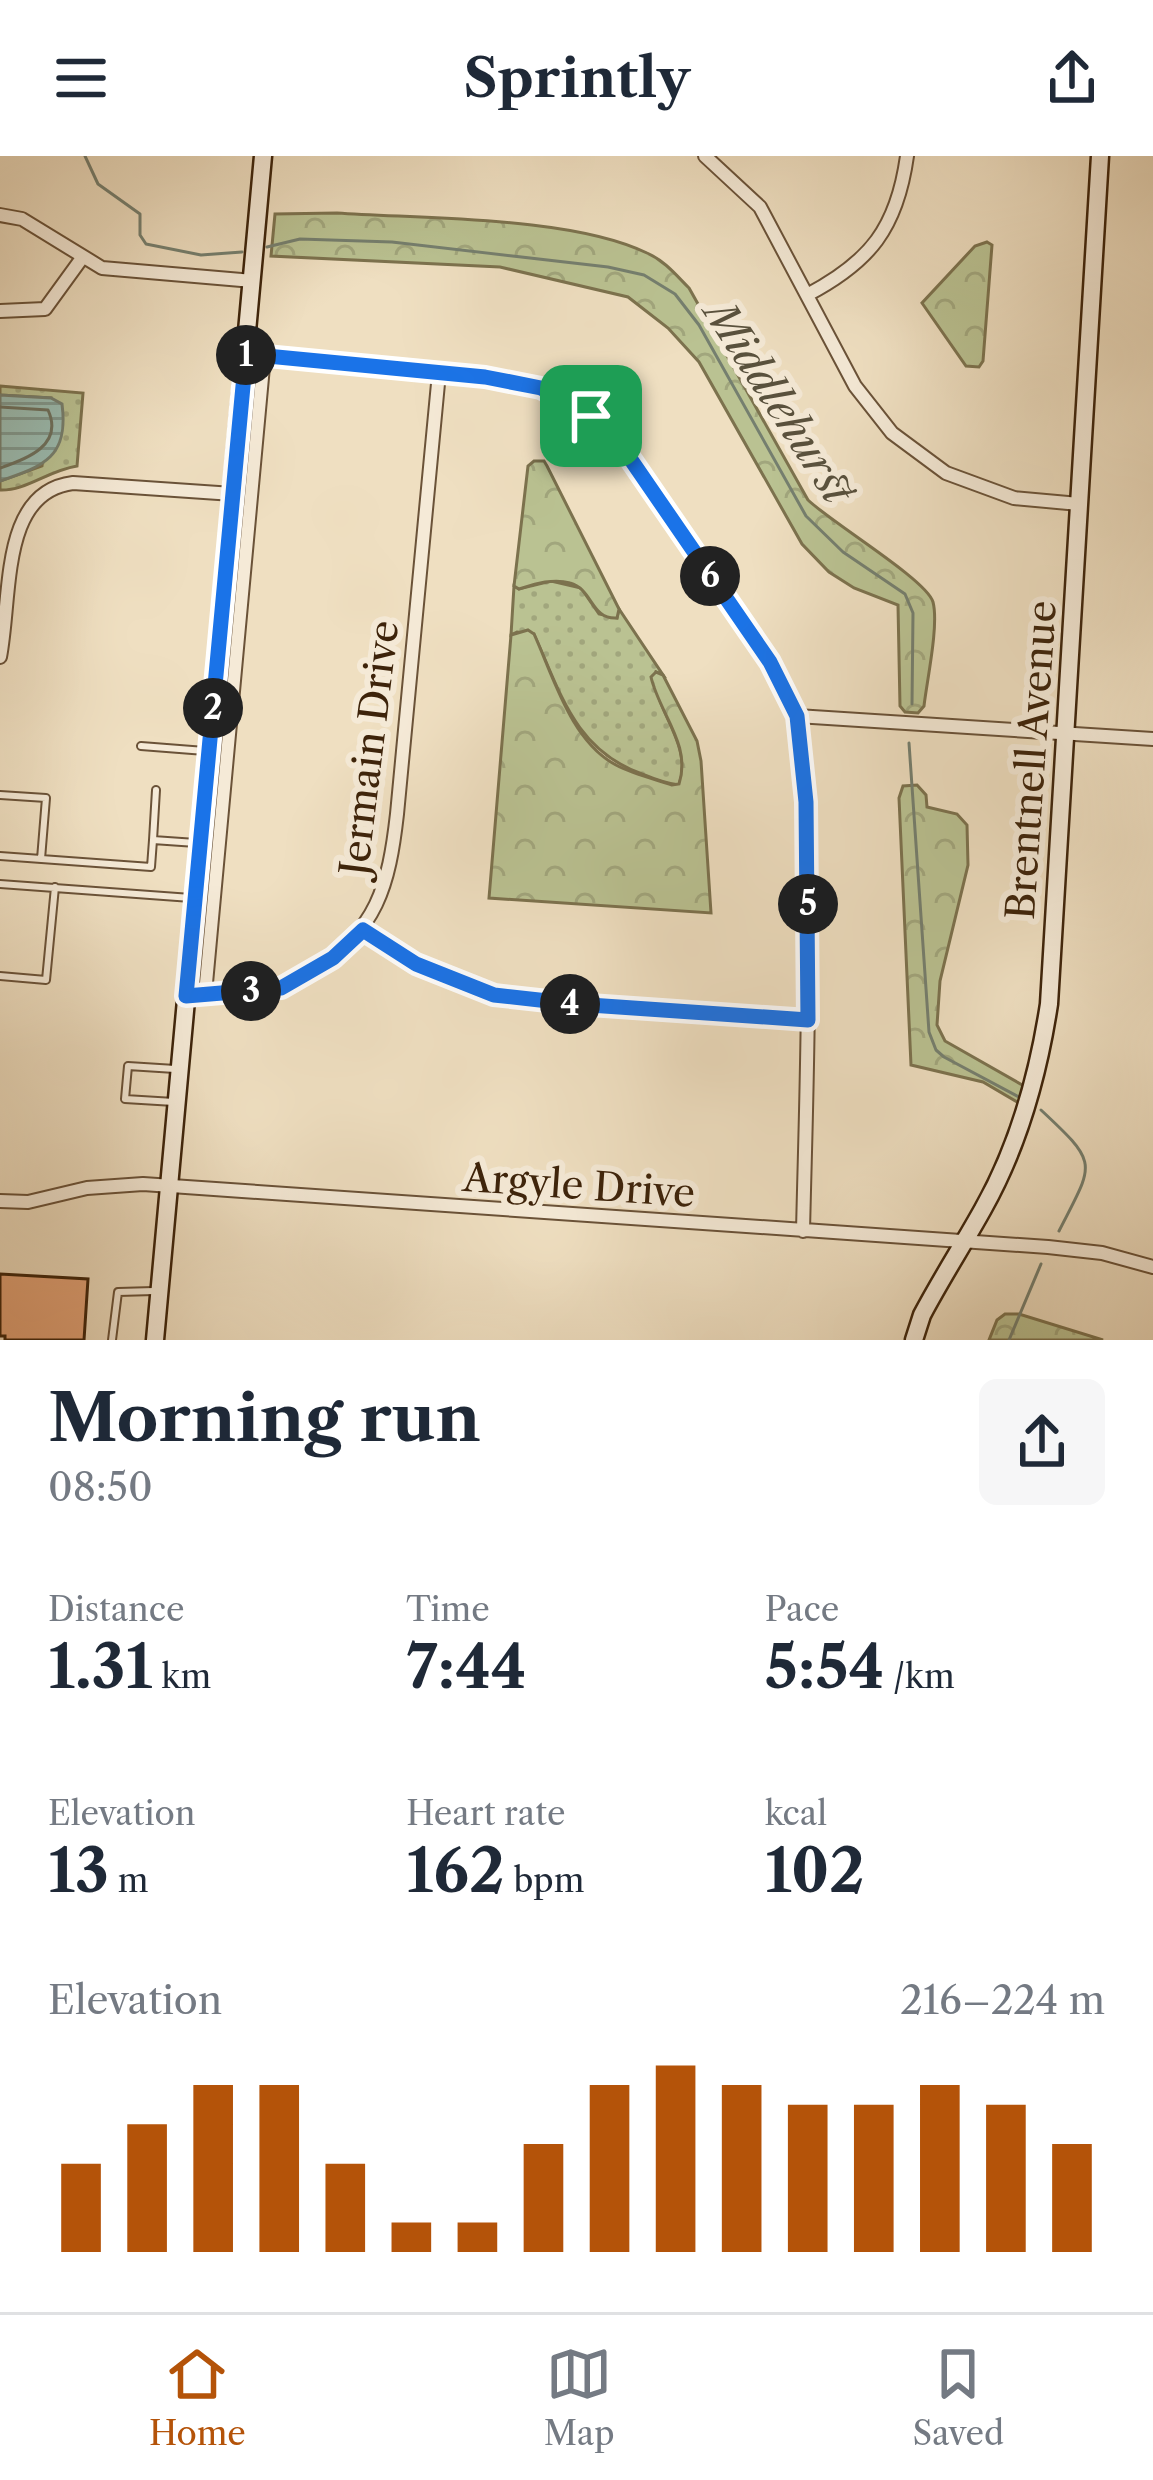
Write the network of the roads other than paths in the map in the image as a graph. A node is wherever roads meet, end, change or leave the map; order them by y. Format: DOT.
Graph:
graph roads {
  1 [pos="262,156"];
  2 [pos="704,156"];
  3 [pos="907,156"];
  4 [pos="1100,156"];
  5 [pos="0,215"];
  6 [pos="82,258"];
  7 [pos="253,281"];
  8 [pos="807,295"];
  9 [pos="0,311"];
  10 [pos="255,355"];
  11 [pos="439,373"];
  12 [pos="233,494"];
  13 [pos="1078,504"];
  14 [pos="3,572"];
  15 [pos="0,657"];
  16 [pos="797,716"];
  17 [pos="1066,734"];
  18 [pos="1153,739"];
  19 [pos="141,746"];
  20 [pos="208,752"];
  21 [pos="156,790"];
  22 [pos="0,794"];
  23 [pos="153,840"];
  24 [pos="200,843"];
  25 [pos="0,856"];
  26 [pos="41,859"];
  27 [pos="0,884"];
  28 [pos="55,887"];
  29 [pos="195,898"];
  30 [pos="363,930"];
  31 [pos="0,976"];
  32 [pos="195,995"];
  33 [pos="808,1020"];
  34 [pos="179,1070"];
  35 [pos="176,1102"];
  36 [pos="168,1186"];
  37 [pos="0,1201"];
  38 [pos="803,1231"];
  39 [pos="962,1242"];
  40 [pos="1153,1267"];
  41 [pos="159,1291"];
  42 [pos="112,1340"];
  43 [pos="155,1340"];
  44 [pos="914,1340"];
  1 -- 7 [label="street"];
  2 -- 8 [label="street"];
  3 -- 8 [label="street"];
  4 -- 13 [label="street, Brentnell Avenue"];
  5 -- 6 [label="street"];
  6 -- 7 [label="street"];
  6 -- 9 [label="street"];
  7 -- 10 [label="street"];
  8 -- 13 [label="street"];
  10 -- 11 [label="street"];
  10 -- 12 [label="street"];
  10 -- 32 [label="street"];
  11 -- 16 [label="street"];
  11 -- 30 [label="street, Jermain Drive"];
  12 -- 14 [label="street"];
  12 -- 20 [label="street"];
  13 -- 17 [label="street, Brentnell Avenue"];
  14 -- 15 [label="street"];
  16 -- 17 [label="street"];
  16 -- 33 [label="street"];
  17 -- 18 [label="street"];
  17 -- 39 [label="street, Brentnell Avenue"];
  19 -- 20 [label="lane"];
  20 -- 24 [label="street"];
  21 -- 23 [label="lane"];
  22 -- 26 [label="lane"];
  23 -- 24 [label="lane"];
  23 -- 26 [label="lane"];
  24 -- 29 [label="street"];
  25 -- 26 [label="lane"];
  27 -- 28 [label="lane"];
  28 -- 29 [label="lane"];
  28 -- 31 [label="lane"];
  29 -- 32 [label="street"];
  30 -- 32 [label="street, Jermain Drive"];
  30 -- 33 [label="street"];
  32 -- 34 [label="street"];
  33 -- 38 [label="street"];
  34 -- 35 [label="street"];
  34 -- 35 [label="lane"];
  35 -- 36 [label="street"];
  36 -- 37 [label="street, Argyle Drive"];
  36 -- 38 [label="street, Argyle Drive"];
  36 -- 41 [label="street"];
  38 -- 39 [label="street, Argyle Drive"];
  39 -- 40 [label="street, Argyle Drive"];
  39 -- 44 [label="street, Brentnell Avenue"];
  41 -- 42 [label="lane"];
  41 -- 43 [label="street"];
}
